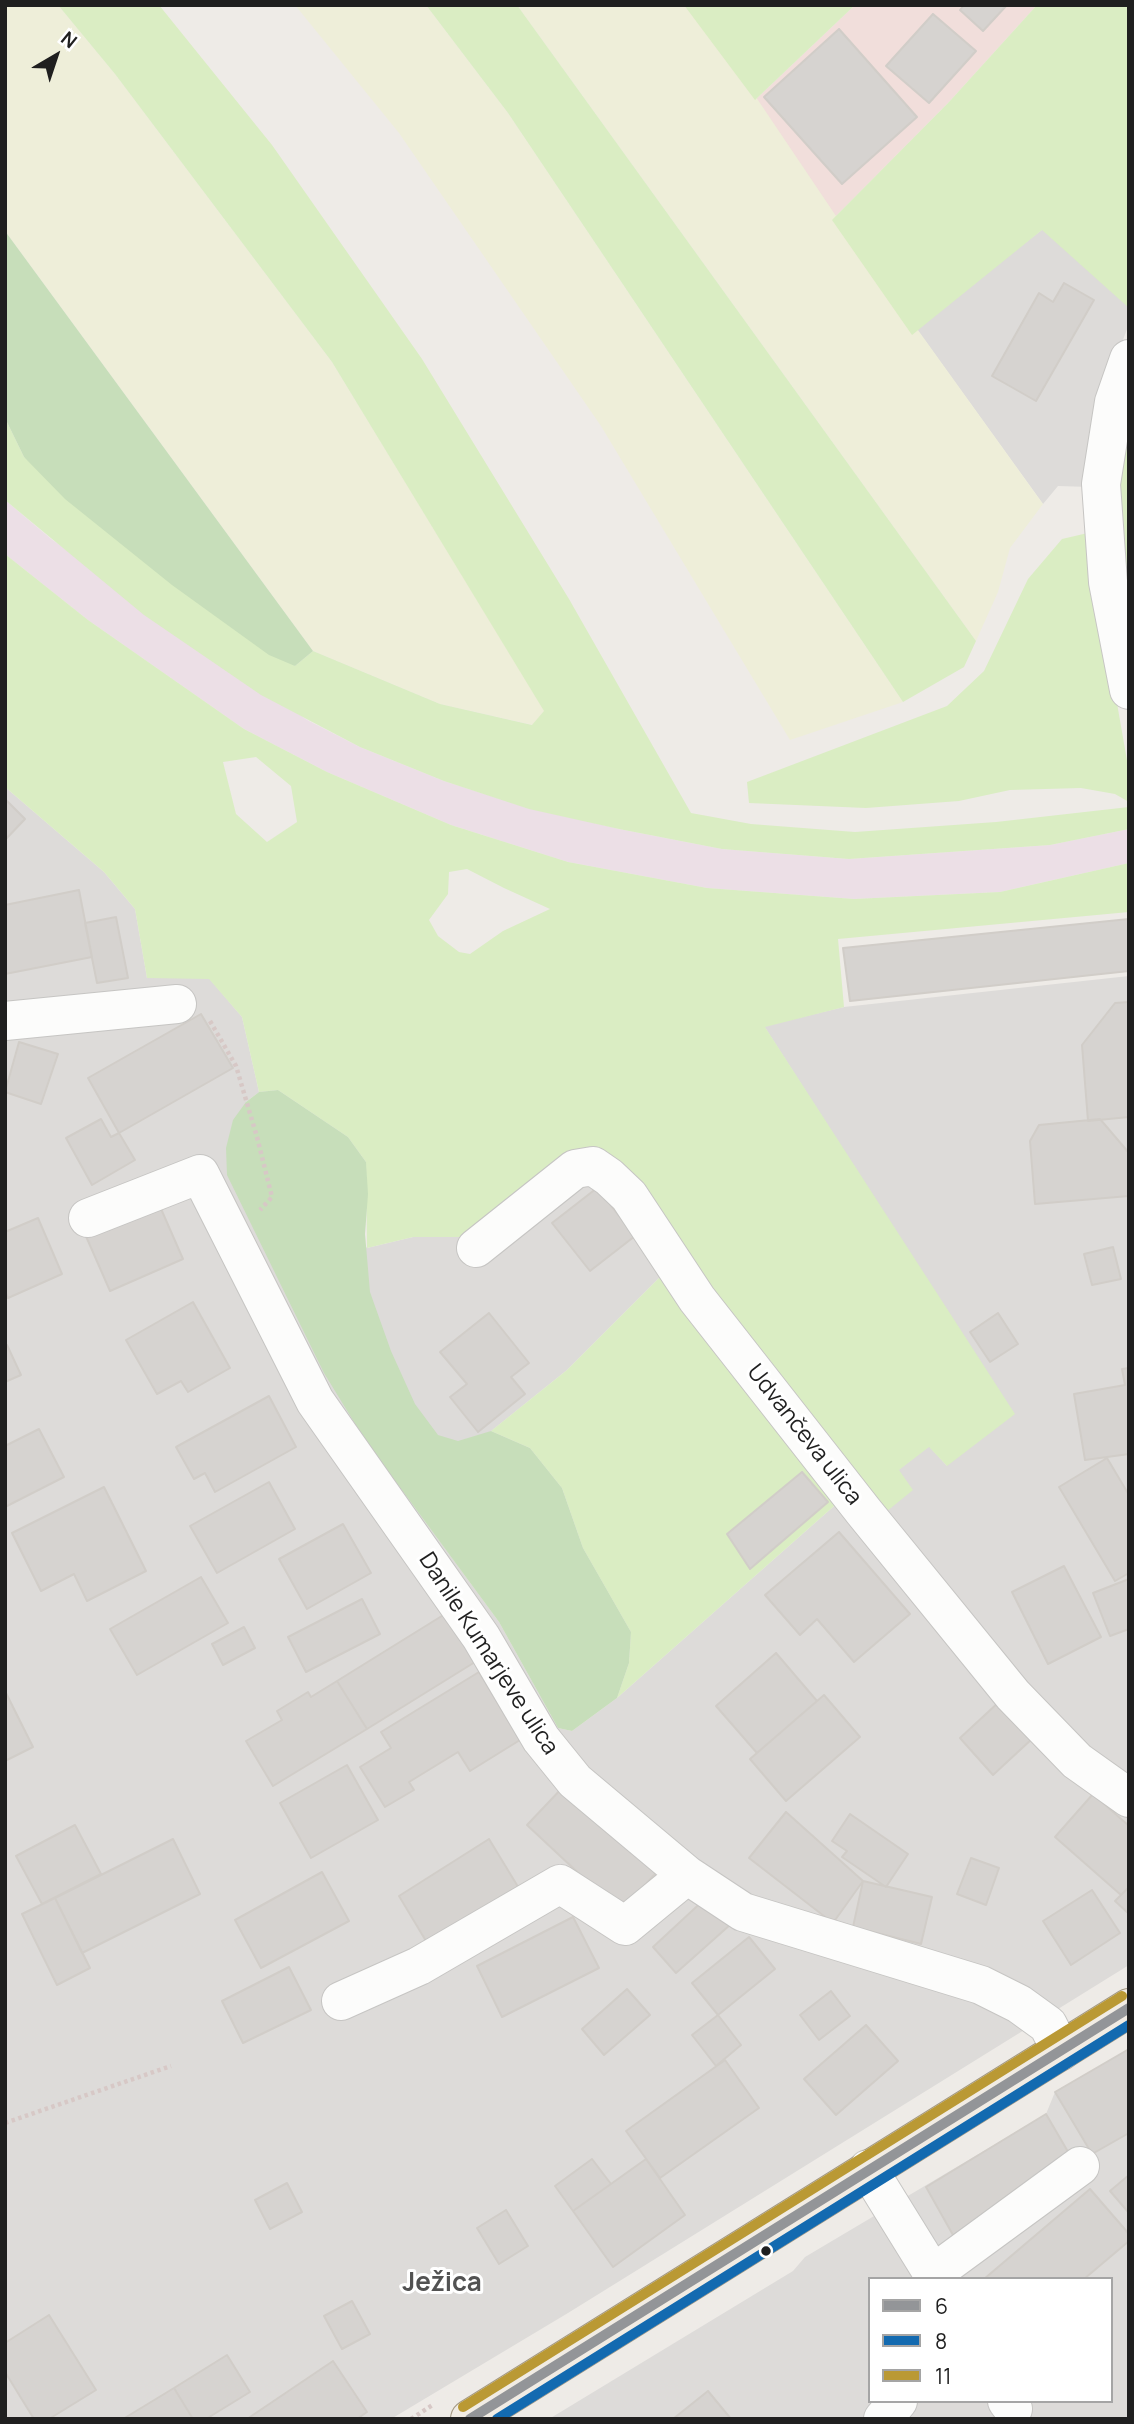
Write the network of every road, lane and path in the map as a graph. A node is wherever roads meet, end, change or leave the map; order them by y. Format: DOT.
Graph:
graph roads {
  1 [pos="1129,359"];
  2 [pos="1129,690"];
  3 [pos="177,1004"];
  4 [pos="5,1021"];
  5 [pos="89,1218"];
  6 [pos="234,1239"];
  7 [pos="476,1248"];
  8 [pos="1129,1798"];
  9 [pos="687,1875"];
  10 [pos="341,2001"];
  11 [pos="1129,2008"];
  12 [pos="1061,2051"];
  13 [pos="171,2066"];
  14 [pos="5,2123"];
  15 [pos="1080,2166"];
  16 [pos="868,2169"];
  17 [pos="935,2276"];
  18 [pos="896,2403"];
  19 [pos="470,2419"];
  20 [pos="883,2419"];
  1 -- 2 [label="street"];
  3 -- 4 [label="street"];
  3 -- 6 [label="path"];
  5 -- 6 [label="street, Danile Kumarjeve ulica"];
  6 -- 9 [label="street, Danile Kumarjeve ulica"];
  7 -- 8 [label="street, Udvančeva ulica"];
  9 -- 10 [label="street"];
  9 -- 12 [label="street, Danile Kumarjeve ulica"];
  11 -- 12 [label="main road"];
  12 -- 16 [label="main road"];
  13 -- 14 [label="path"];
  15 -- 17 [label="street"];
  16 -- 17 [label="street"];
  16 -- 19 [label="main road"];
  18 -- 20 [label="street"];
}
